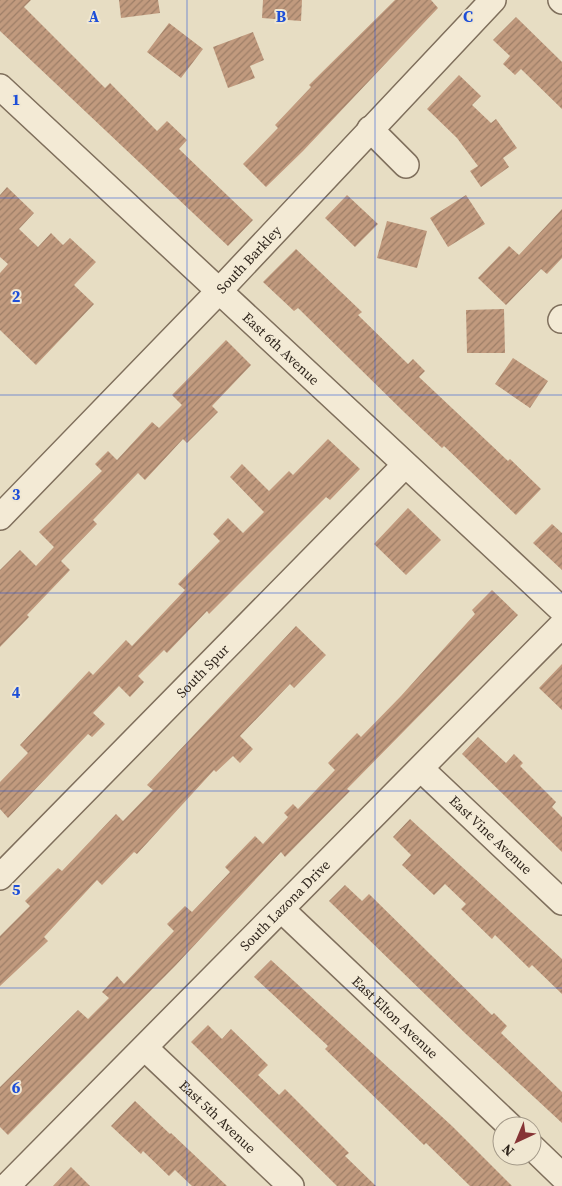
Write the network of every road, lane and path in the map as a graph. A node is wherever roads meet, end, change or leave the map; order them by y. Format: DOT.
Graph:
graph roads {
  1 [pos="493,0"];
  2 [pos="0,87"];
  3 [pos="370,129"];
  4 [pos="406,165"];
  5 [pos="219,290"];
  6 [pos="405,465"];
  7 [pos="0,517"];
  8 [pos="562,610"];
  9 [pos="562,625"];
  10 [pos="421,769"];
  11 [pos="0,877"];
  12 [pos="562,902"];
  13 [pos="282,910"];
  14 [pos="145,1048"];
  15 [pos="499,1116"];
  16 [pos="542,1157"];
  17 [pos="562,1176"];
  18 [pos="7,1186"];
  19 [pos="291,1186"];
  1 -- 3 [label="street, South Barkley"];
  2 -- 5 [label="street, East 6th Avenue"];
  3 -- 4 [label="street"];
  3 -- 5 [label="street, South Barkley"];
  5 -- 6 [label="street, East 6th Avenue"];
  5 -- 7 [label="street, South Barkley"];
  6 -- 8 [label="street, East 6th Avenue"];
  6 -- 11 [label="street, South Spur"];
  9 -- 10 [label="street, South Lazona Drive"];
  10 -- 12 [label="street, East Vine Avenue"];
  10 -- 13 [label="street, South Lazona Drive"];
  13 -- 14 [label="street, South Lazona Drive"];
  13 -- 15 [label="street, East Elton Avenue"];
  14 -- 18 [label="street, South Lazona Drive"];
  14 -- 19 [label="street, East 5th Avenue"];
  16 -- 17 [label="street"];
}
